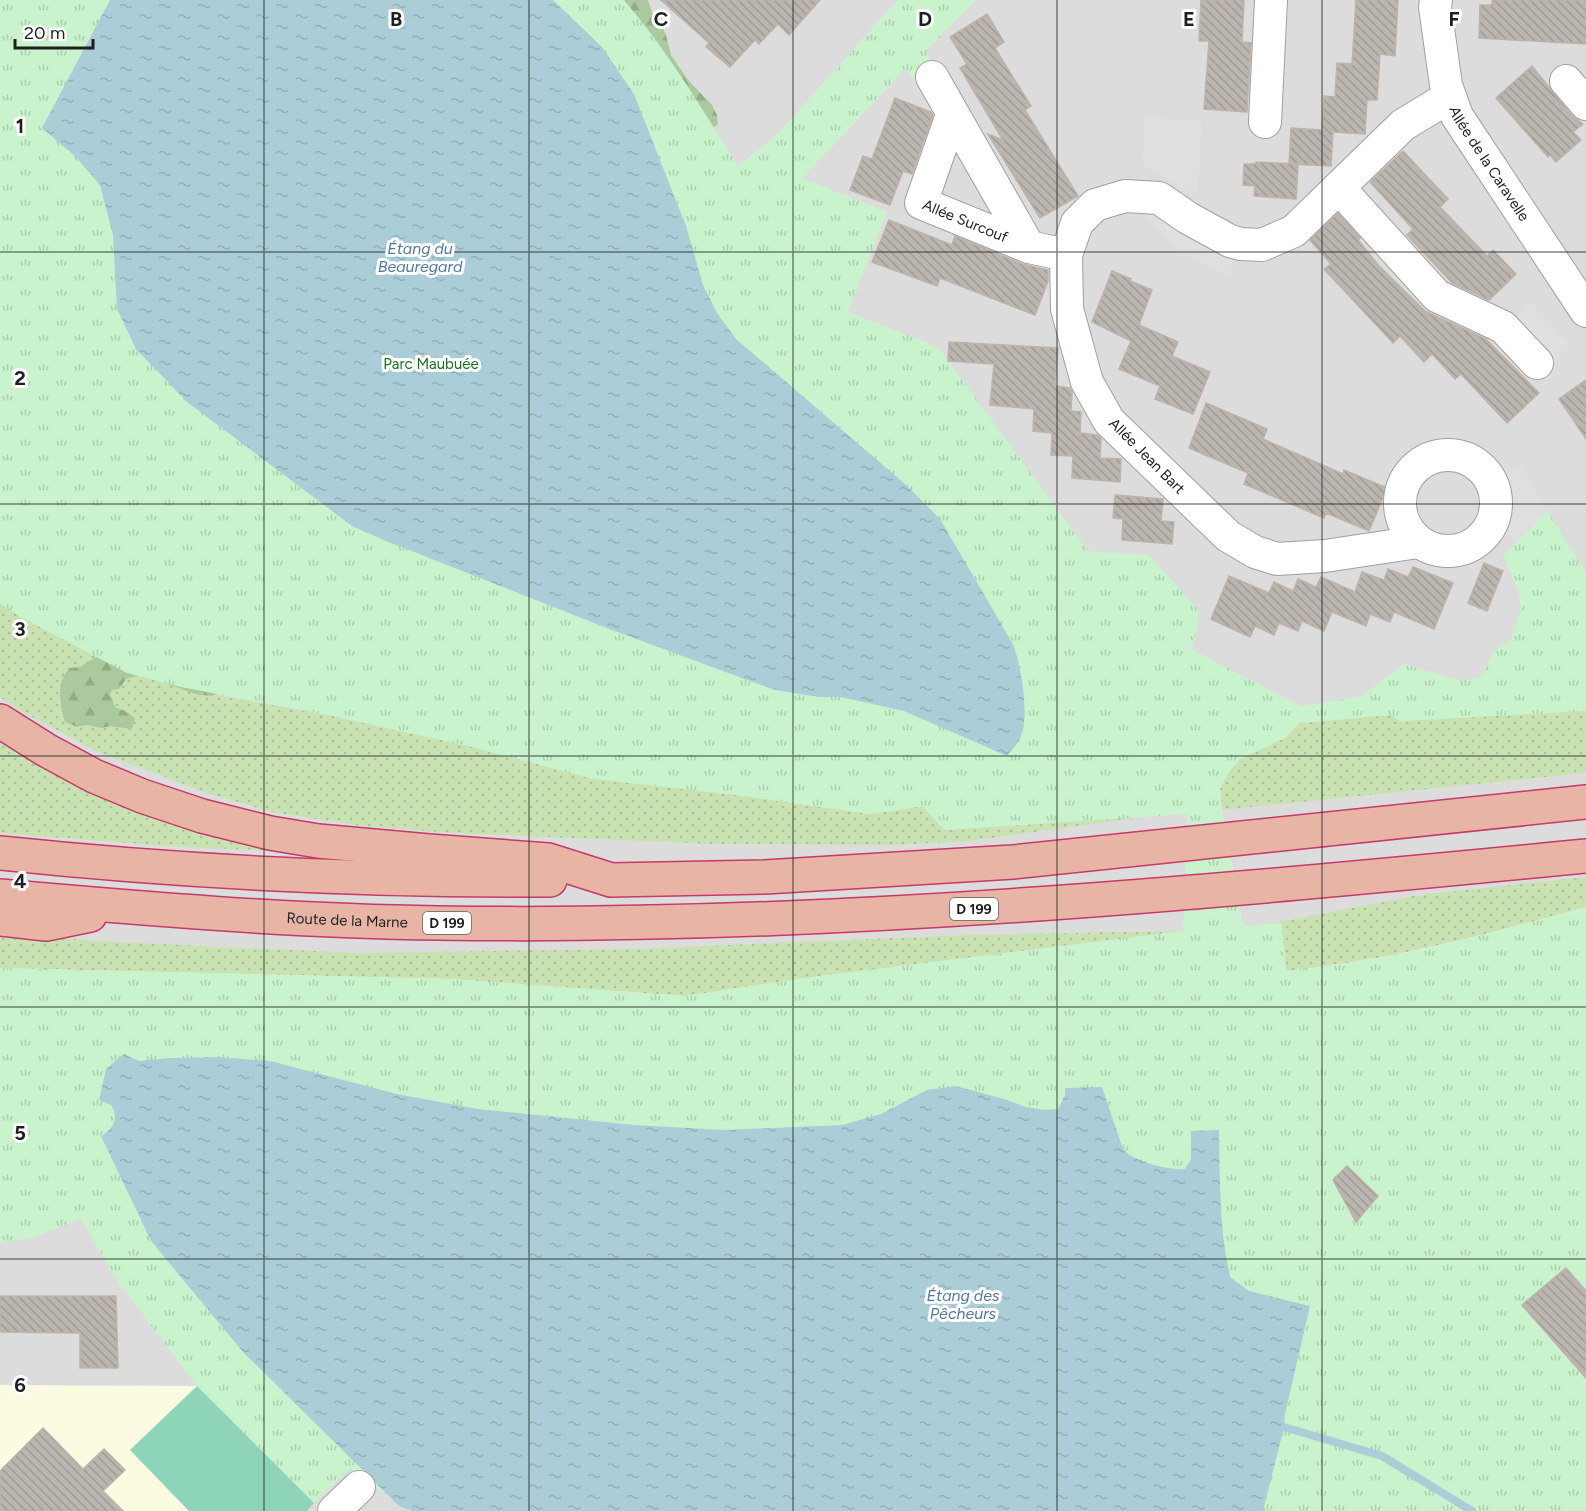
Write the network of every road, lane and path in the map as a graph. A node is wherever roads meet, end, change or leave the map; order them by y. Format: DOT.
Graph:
graph roads {
  1 [pos="1271,0"];
  2 [pos="1436,0"];
  3 [pos="932,77"];
  4 [pos="1566,81"];
  5 [pos="1449,97"];
  6 [pos="1586,104"];
  7 [pos="952,116"];
  8 [pos="1265,122"];
  9 [pos="1339,188"];
  10 [pos="1029,247"];
  11 [pos="1066,255"];
  12 [pos="1586,311"];
  13 [pos="1537,363"];
  14 [pos="1419,542"];
  15 [pos="0,722"];
  16 [pos="1586,802"];
  17 [pos="0,853"];
  18 [pos="1586,856"];
  19 [pos="611,880"];
  20 [pos="0,896"];
  21 [pos="126,907"];
  22 [pos="0,919"];
  23 [pos="359,1487"];
  24 [pos="334,1511"];
  1 -- 8 [label="street"];
  2 -- 5 [label="street, Allée de la Caravelle"];
  3 -- 7 [label="street, Allée Surcouf"];
  4 -- 6 [label="street"];
  5 -- 9 [label="street, Allée Jean Bart"];
  5 -- 12 [label="street, Allée de la Caravelle"];
  7 -- 10 [label="street, Allée Surcouf"];
  7 -- 10 [label="street, Allée Surcouf"];
  9 -- 11 [label="street, Allée Jean Bart"];
  9 -- 13 [label="street"];
  10 -- 11 [label="street, Allée Surcouf"];
  11 -- 14 [label="street, Allée Jean Bart"];
  15 -- 19 [label="highway"];
  16 -- 19 [label="highway"];
  17 -- 19 [label="highway"];
  18 -- 21 [label="highway, Route de la Marne / D 199"];
  20 -- 21 [label="highway, Route de la Marne / D 199"];
  21 -- 22 [label="highway"];
  23 -- 24 [label="street"];
}
